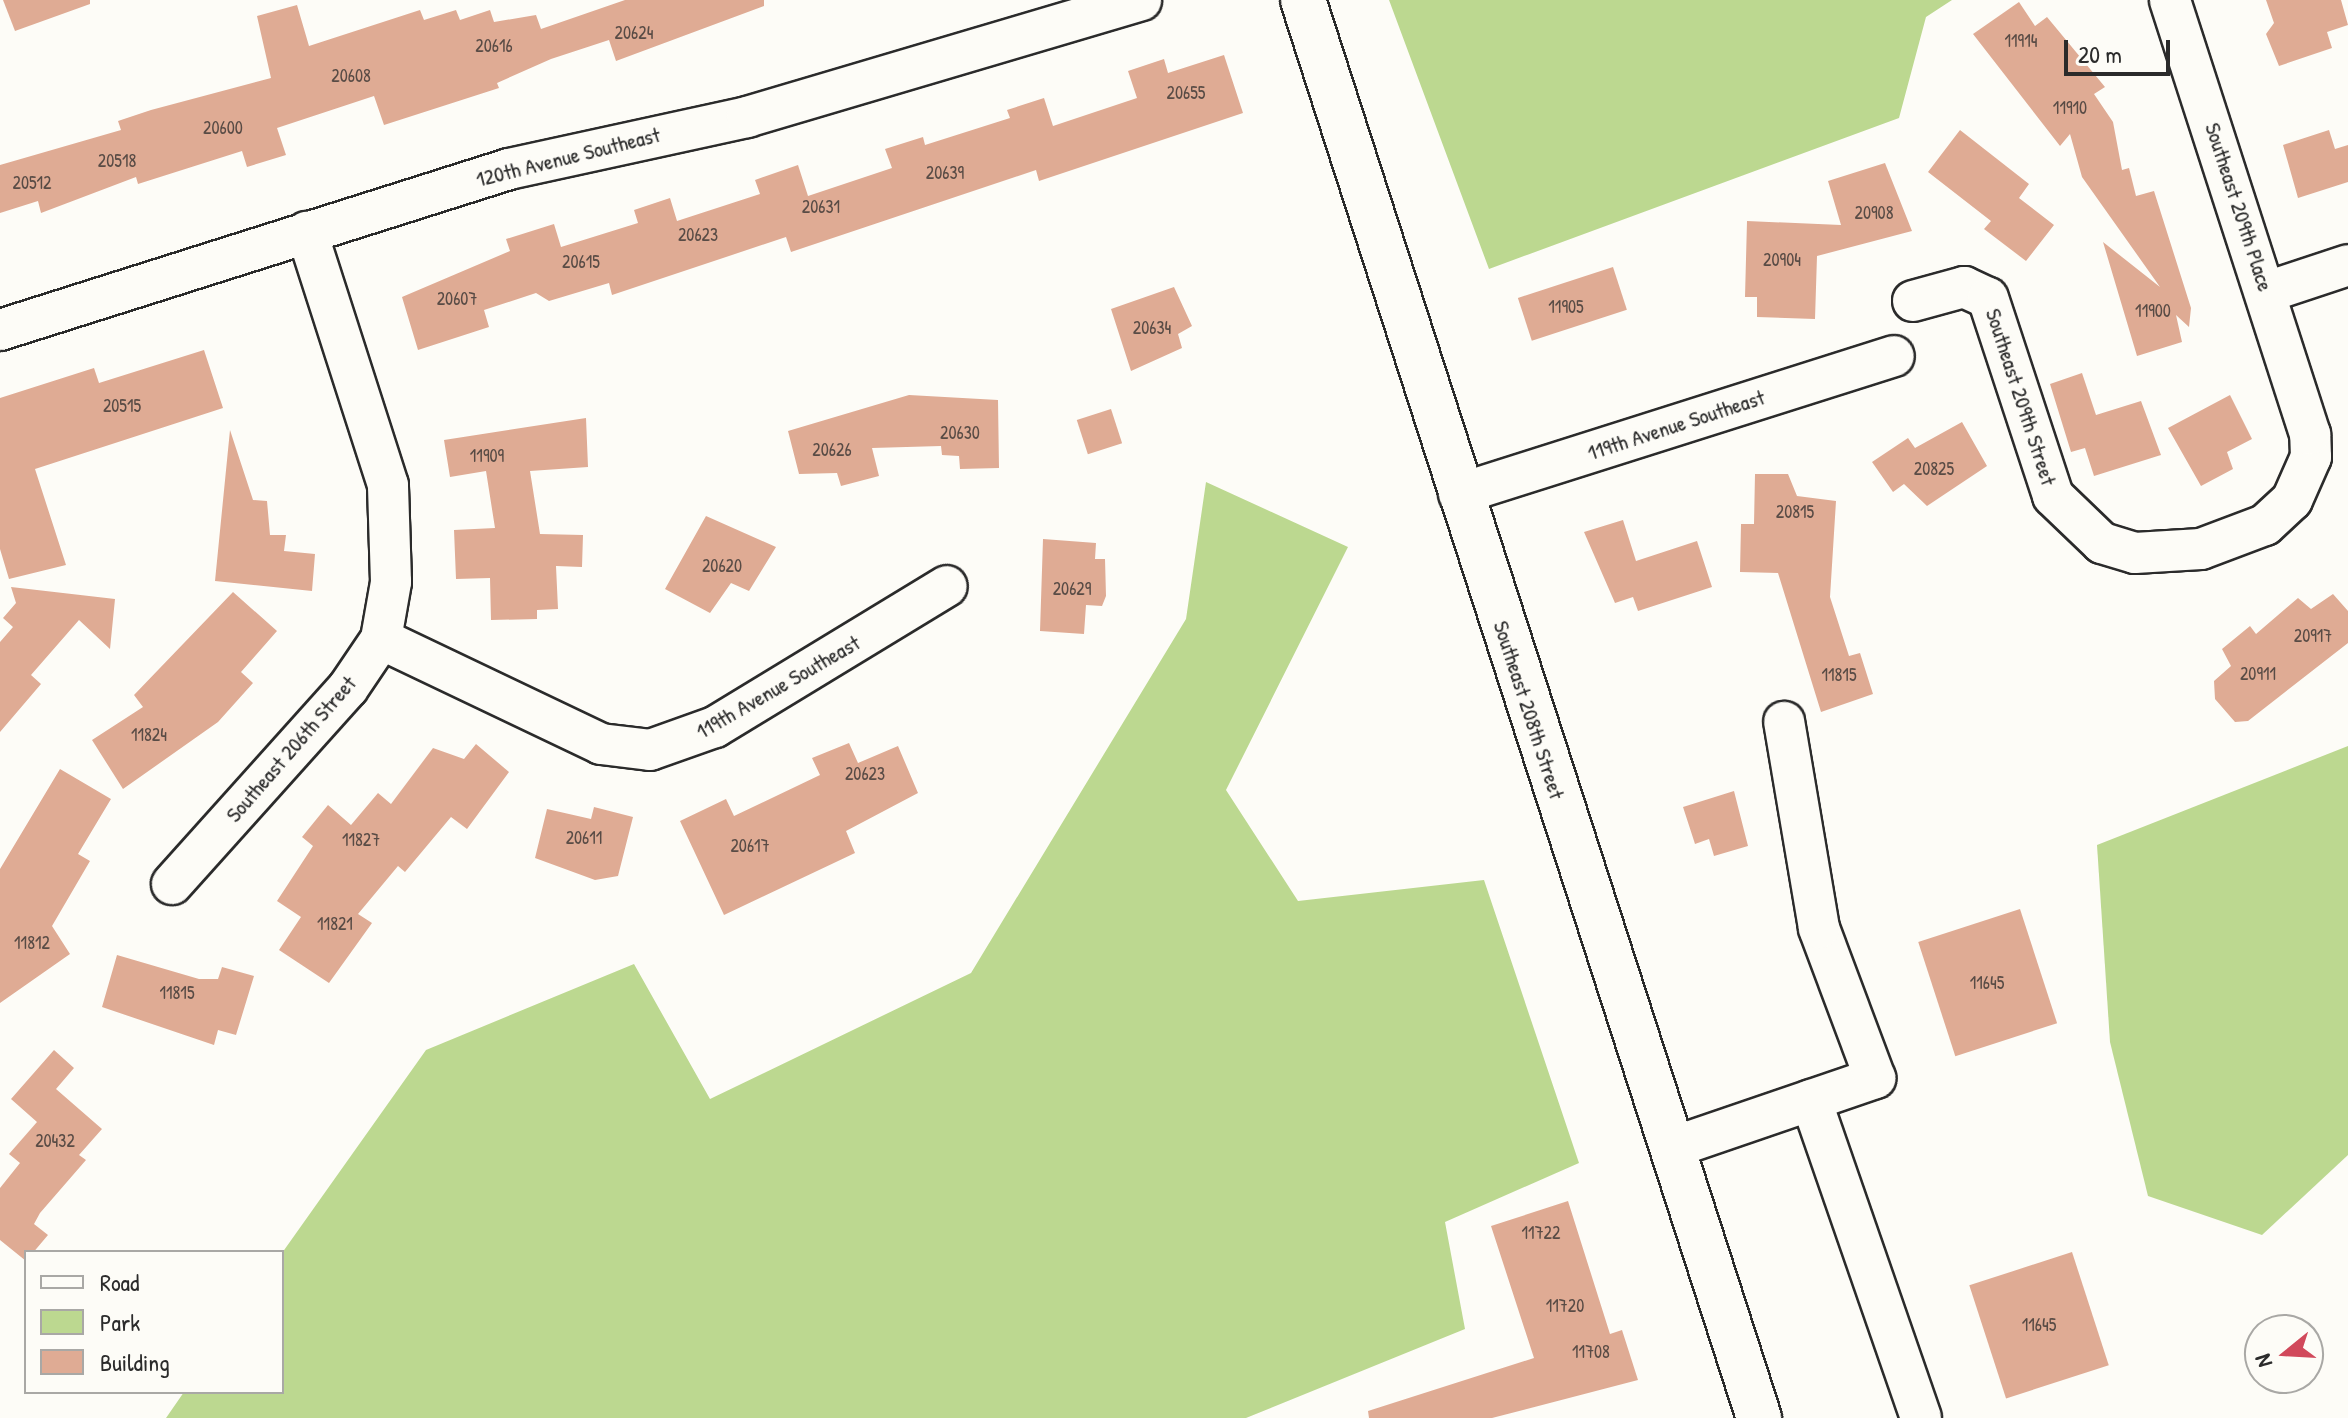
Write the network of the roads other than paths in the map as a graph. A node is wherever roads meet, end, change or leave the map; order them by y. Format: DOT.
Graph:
graph roads {
  1 [pos="1141,0"];
  2 [pos="1303,0"];
  3 [pos="2170,0"];
  4 [pos="307,232"];
  5 [pos="2348,265"];
  6 [pos="2267,292"];
  7 [pos="1913,301"];
  8 [pos="0,330"];
  9 [pos="1894,356"];
  10 [pos="1459,494"];
  11 [pos="2073,523"];
  12 [pos="947,586"];
  13 [pos="381,639"];
  14 [pos="1784,722"];
  15 [pos="172,884"];
  16 [pos="1811,1100"];
  17 [pos="1671,1148"];
  18 [pos="1759,1418"];
  19 [pos="1921,1418"];
  1 -- 4 [label="street, 120th Avenue Southeast"];
  2 -- 10 [label="main road, Southeast 208th Street"];
  3 -- 6 [label="street, Southeast 209th Place"];
  4 -- 8 [label="street, 120th Avenue Southeast"];
  4 -- 13 [label="street, Southeast 206th Street"];
  5 -- 6 [label="street"];
  6 -- 11 [label="street, Southeast 209th Place"];
  7 -- 11 [label="street, Southeast 209th Street"];
  9 -- 10 [label="street, 119th Avenue Southeast"];
  10 -- 17 [label="main road, Southeast 208th Street"];
  12 -- 13 [label="street, 119th Avenue Southeast"];
  13 -- 15 [label="street, Southeast 206th Street"];
  14 -- 16 [label="street"];
  16 -- 17 [label="street"];
  16 -- 19 [label="street"];
  17 -- 18 [label="main road, Southeast 208th Street"];
}
